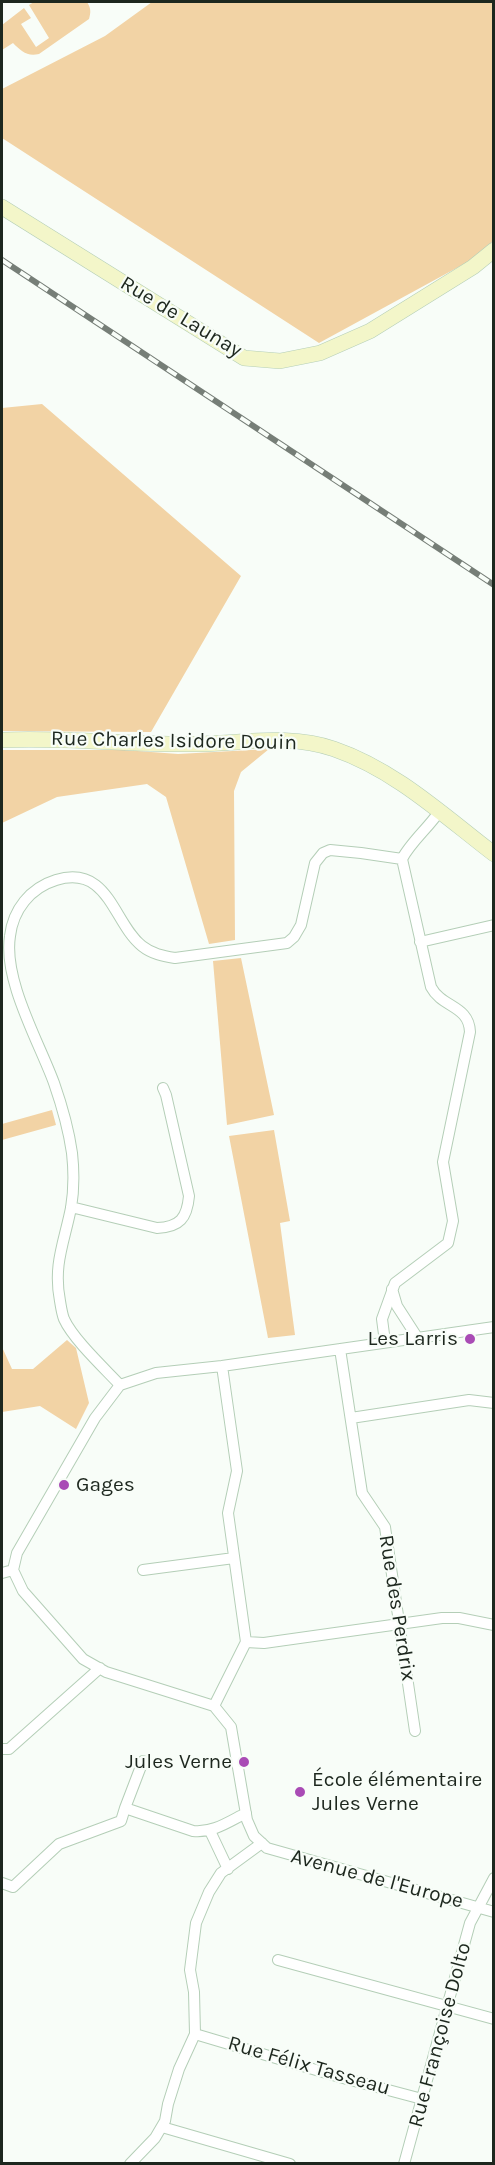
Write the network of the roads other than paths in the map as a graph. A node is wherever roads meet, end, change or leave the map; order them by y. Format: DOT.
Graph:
graph roads {
  1 [pos="2,207"];
  2 [pos="494,250"];
  3 [pos="2,740"];
  4 [pos="440,812"];
  5 [pos="494,854"];
  6 [pos="402,859"];
  7 [pos="494,925"];
  8 [pos="420,942"];
  9 [pos="163,1088"];
  10 [pos="71,1207"];
  11 [pos="392,1289"];
  12 [pos="494,1327"];
  13 [pos="417,1337"];
  14 [pos="385,1342"];
  15 [pos="340,1349"];
  16 [pos="222,1366"];
  17 [pos="120,1385"];
  18 [pos="494,1403"];
  19 [pos="351,1418"];
  20 [pos="234,1558"];
  21 [pos="13,1570"];
  22 [pos="144,1570"];
  23 [pos="2,1573"];
  24 [pos="399,1624"];
  25 [pos="494,1626"];
  26 [pos="246,1642"];
  27 [pos="100,1668"];
  28 [pos="214,1706"];
  29 [pos="415,1731"];
  30 [pos="2,1749"];
  31 [pos="143,1761"];
  32 [pos="125,1808"];
  33 [pos="246,1814"];
  34 [pos="210,1831"];
  35 [pos="262,1844"];
  36 [pos="228,1869"];
  37 [pos="494,1878"];
  38 [pos="2,1883"];
  39 [pos="479,1908"];
  40 [pos="494,1912"];
  41 [pos="278,1960"];
  42 [pos="448,2007"];
  43 [pos="494,2019"];
  44 [pos="195,2034"];
  45 [pos="422,2099"];
  46 [pos="162,2127"];
  47 [pos="130,2163"];
  48 [pos="290,2163"];
  49 [pos="404,2163"];
  1 -- 2 [label="street, Rue de Launay"];
  3 -- 4 [label="street, Rue Charles Isidore Douin"];
  4 -- 5 [label="street, Rue Charles Isidore Douin"];
  4 -- 6 [label="street"];
  6 -- 8 [label="street"];
  6 -- 10 [label="street"];
  7 -- 8 [label="street"];
  8 -- 11 [label="street"];
  9 -- 10 [label="street"];
  10 -- 17 [label="street"];
  11 -- 13 [label="street"];
  11 -- 14 [label="street"];
  12 -- 13 [label="street"];
  13 -- 14 [label="street"];
  14 -- 15 [label="street"];
  15 -- 16 [label="street"];
  15 -- 19 [label="street, Rue des Perdrix"];
  16 -- 17 [label="street"];
  16 -- 20 [label="street"];
  17 -- 21 [label="street"];
  18 -- 19 [label="street"];
  19 -- 24 [label="street, Rue des Perdrix"];
  20 -- 22 [label="street"];
  20 -- 26 [label="street"];
  21 -- 23 [label="street"];
  21 -- 27 [label="street"];
  24 -- 25 [label="street"];
  24 -- 26 [label="street"];
  24 -- 29 [label="street, Rue des Perdrix"];
  26 -- 28 [label="street"];
  27 -- 28 [label="street"];
  27 -- 30 [label="street"];
  28 -- 33 [label="street"];
  31 -- 32 [label="street"];
  32 -- 34 [label="street"];
  32 -- 38 [label="street"];
  33 -- 34 [label="street"];
  33 -- 35 [label="street"];
  34 -- 36 [label="street"];
  35 -- 36 [label="street"];
  35 -- 39 [label="street, Avenue de l'Europe"];
  36 -- 44 [label="street"];
  37 -- 39 [label="street, Rue Françoise Dolto"];
  39 -- 40 [label="street, Avenue de l'Europe"];
  39 -- 42 [label="street, Rue Françoise Dolto"];
  41 -- 42 [label="street"];
  42 -- 43 [label="street"];
  42 -- 45 [label="street, Rue Françoise Dolto"];
  44 -- 45 [label="street, Rue Félix Tasseau"];
  44 -- 46 [label="street"];
  45 -- 49 [label="street, Rue Françoise Dolto"];
  46 -- 47 [label="street"];
  46 -- 48 [label="street"];
}
